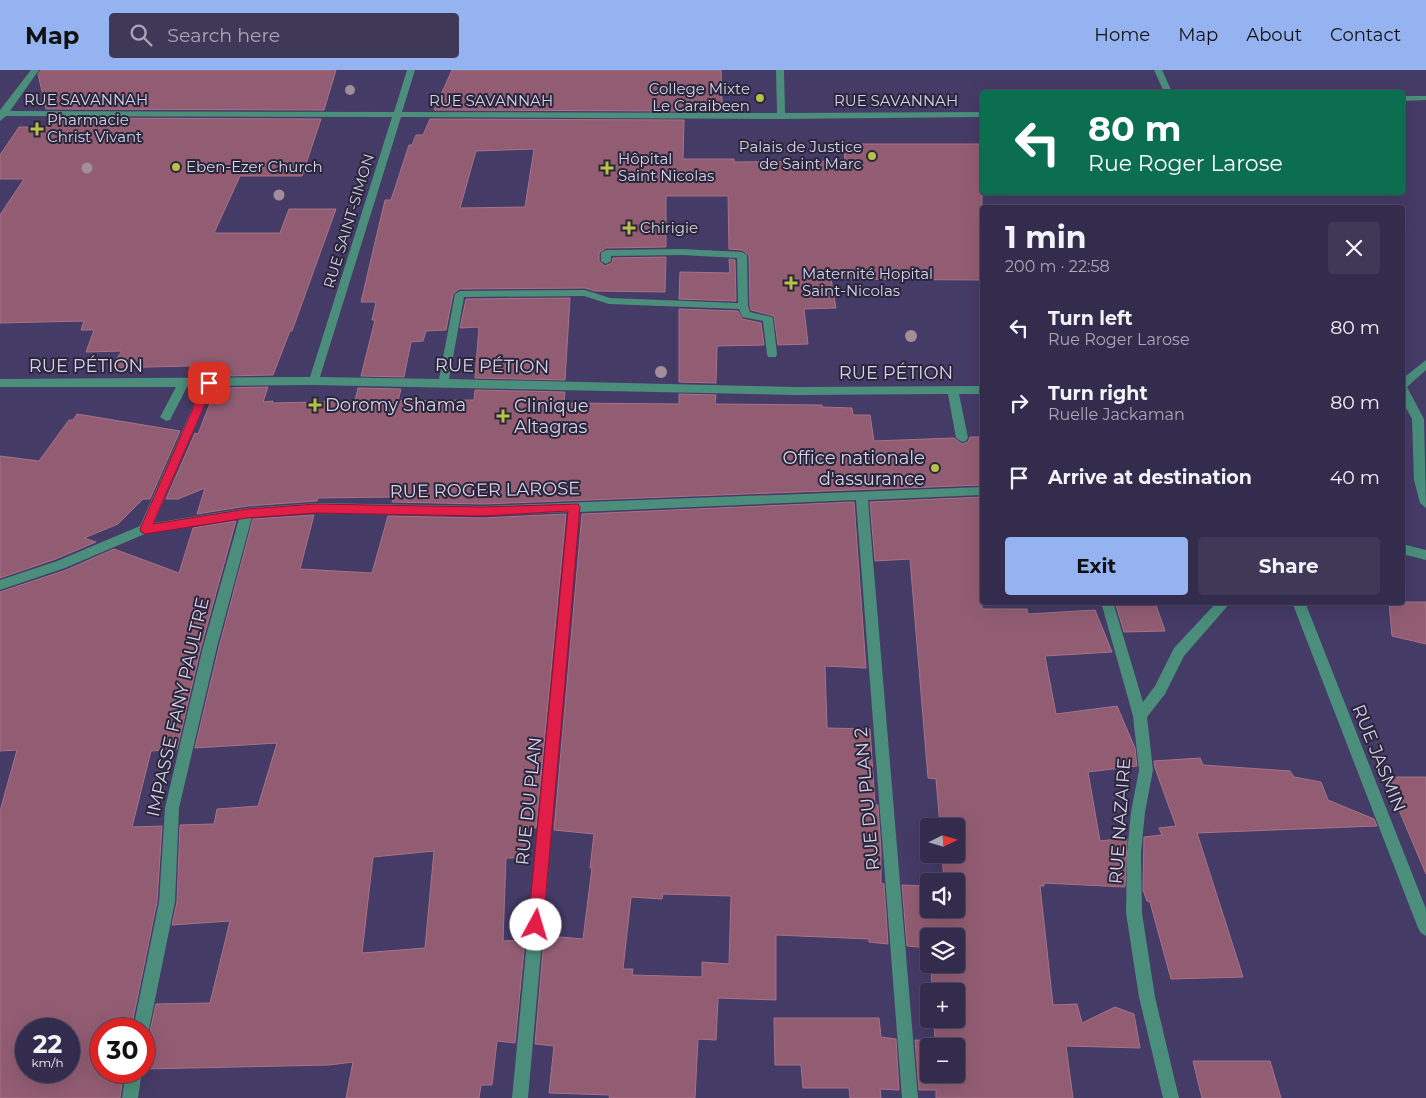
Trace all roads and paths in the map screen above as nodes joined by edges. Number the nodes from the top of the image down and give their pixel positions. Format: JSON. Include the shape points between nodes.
{"nodes":[{"id":1,"x":35,"y":70,"type":"edge"},
{"id":2,"x":411,"y":70,"type":"edge"},
{"id":3,"x":780,"y":70,"type":"edge"},
{"id":4,"x":1158,"y":70,"type":"edge"},
{"id":5,"x":1167,"y":90,"type":"edge"},
{"id":6,"x":1426,"y":98,"type":"edge"},
{"id":7,"x":1405,"y":99,"type":"edge"},
{"id":8,"x":398,"y":114,"type":"junction"},
{"id":9,"x":980,"y":114,"type":"edge"},
{"id":10,"x":1,"y":115,"type":"edge"},
{"id":11,"x":781,"y":116,"type":"junction"},
{"id":12,"x":606,"y":261,"type":"dead end"},
{"id":13,"x":743,"y":306,"type":"junction"},
{"id":14,"x":772,"y":354,"type":"dead end"},
{"id":15,"x":1426,"y":364,"type":"edge"},
{"id":16,"x":314,"y":381,"type":"junction"},
{"id":17,"x":0,"y":383,"type":"edge"},
{"id":18,"x":183,"y":383,"type":"junction"},
{"id":19,"x":209,"y":383,"type":"junction"},
{"id":20,"x":443,"y":383,"type":"junction"},
{"id":21,"x":1405,"y":383,"type":"edge"},
{"id":22,"x":953,"y":389,"type":"junction"},
{"id":23,"x":980,"y":390,"type":"edge"},
{"id":24,"x":1405,"y":392,"type":"edge"},
{"id":25,"x":166,"y":417,"type":"dead end"},
{"id":26,"x":962,"y":438,"type":"dead end"},
{"id":27,"x":980,"y":491,"type":"edge"},
{"id":28,"x":862,"y":497,"type":"junction"},
{"id":29,"x":1426,"y":503,"type":"edge"},
{"id":30,"x":574,"y":507,"type":"junction"},
{"id":31,"x":247,"y":514,"type":"junction"},
{"id":32,"x":145,"y":529,"type":"junction"},
{"id":33,"x":1405,"y":550,"type":"edge"},
{"id":34,"x":1426,"y":556,"type":"edge"},
{"id":35,"x":0,"y":585,"type":"edge"},
{"id":36,"x":1108,"y":605,"type":"edge"},
{"id":37,"x":1222,"y":605,"type":"edge"},
{"id":38,"x":1299,"y":605,"type":"edge"},
{"id":39,"x":1140,"y":716,"type":"junction"},
{"id":40,"x":1426,"y":928,"type":"edge"},
{"id":41,"x":143,"y":1018,"type":"edge"},
{"id":42,"x":132,"y":1083,"type":"edge"},
{"id":43,"x":130,"y":1098,"type":"edge"},
{"id":44,"x":520,"y":1098,"type":"edge"},
{"id":45,"x":910,"y":1098,"type":"edge"},
{"id":46,"x":1171,"y":1098,"type":"edge"}],
"edges":[{"from":1,"to":10,"type":"street"},
{"from":2,"to":8,"type":"street","name":"RUE SAINT-SIMON"},
{"from":3,"to":11,"type":"street"},
{"from":4,"to":5,"type":"street"},
{"from":6,"to":7,"type":"street"},
{"from":8,"to":10,"type":"street","name":"RUE SAVANNAH"},
{"from":8,"to":11,"type":"street","name":"RUE SAVANNAH"},
{"from":8,"to":16,"type":"street","name":"RUE SAINT-SIMON"},
{"from":9,"to":11,"type":"street","name":"RUE SAVANNAH"},
{"from":12,"to":13,"type":"street","via":[[606,253],[742,255]]},
{"from":13,"to":14,"type":"street","via":[[746,315],[768,319]]},
{"from":13,"to":20,"type":"street","via":[[609,301],[585,293],[460,294]]},
{"from":15,"to":21,"type":"street"},
{"from":16,"to":19,"type":"street","name":"RUE PÉTION"},
{"from":16,"to":20,"type":"street","name":"RUE PÉTION"},
{"from":17,"to":18,"type":"street","name":"RUE PÉTION"},
{"from":18,"to":19,"type":"street","name":"RUE PÉTION"},
{"from":18,"to":25,"type":"street"},
{"from":19,"to":32,"type":"street"},
{"from":20,"to":22,"type":"street","name":"RUE PÉTION","via":[[797,391]]},
{"from":22,"to":23,"type":"street","name":"RUE PÉTION"},
{"from":22,"to":26,"type":"street"},
{"from":24,"to":29,"type":"street","via":[[1418,420],[1420,480]]},
{"from":27,"to":28,"type":"street","name":"RUE ROGER LAROSE"},
{"from":28,"to":30,"type":"street","name":"RUE ROGER LAROSE"},
{"from":28,"to":45,"type":"street","name":"RUE DU PLAN 2"},
{"from":30,"to":31,"type":"street","name":"RUE ROGER LAROSE","via":[[483,512],[316,508]]},
{"from":30,"to":44,"type":"street","name":"RUE DU PLAN"},
{"from":31,"to":32,"type":"street","name":"RUE ROGER LAROSE"},
{"from":31,"to":41,"type":"street","name":"IMPASSE FANY PAULTRE","via":[[210,647],[172,808],[167,902]]},
{"from":32,"to":35,"type":"street","name":"RUE ROGER LAROSE","via":[[61,565]]},
{"from":33,"to":34,"type":"street"},
{"from":36,"to":39,"type":"street","name":"RUE NAZAIRE"},
{"from":37,"to":39,"type":"street","via":[[1179,652],[1160,690]]},
{"from":38,"to":40,"type":"street","name":"RUE JASMIN"},
{"from":39,"to":46,"type":"street","name":"RUE NAZAIRE","via":[[1146,770],[1134,853],[1134,913],[1147,997]]},
{"from":42,"to":43,"type":"street"}]}
